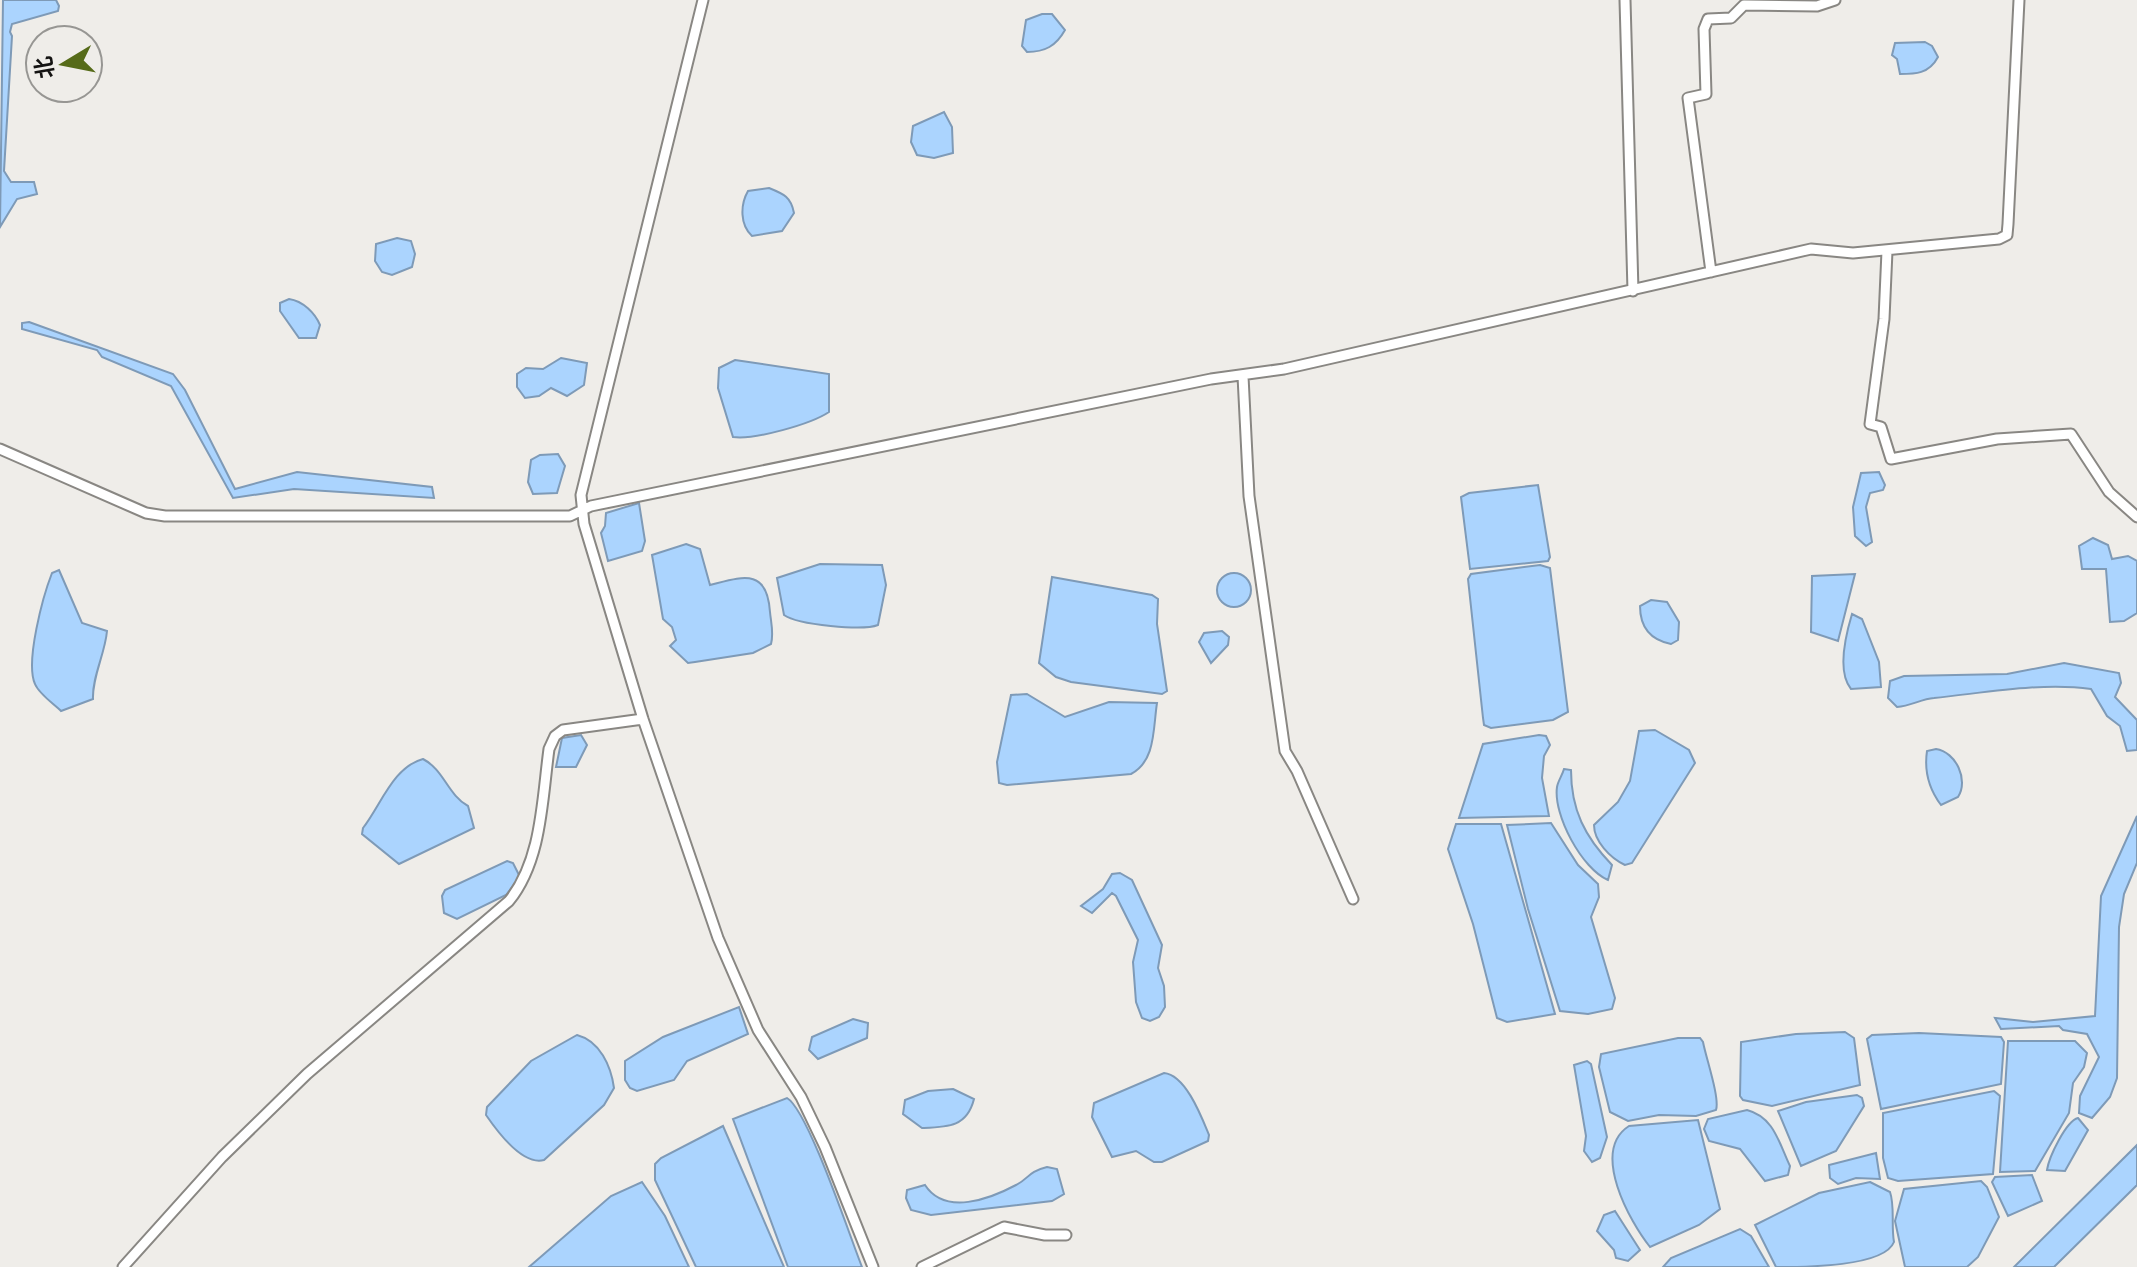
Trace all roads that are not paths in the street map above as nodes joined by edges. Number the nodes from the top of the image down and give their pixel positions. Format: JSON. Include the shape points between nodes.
{"nodes":[{"id":1,"x":703,"y":0,"type":"edge"},
{"id":2,"x":1625,"y":0,"type":"edge"},
{"id":3,"x":1835,"y":0,"type":"edge"},
{"id":4,"x":2019,"y":0,"type":"edge"},
{"id":5,"x":1887,"y":251,"type":"junction"},
{"id":6,"x":1711,"y":272,"type":"junction"},
{"id":7,"x":1633,"y":291,"type":"junction"},
{"id":8,"x":1243,"y":376,"type":"junction"},
{"id":9,"x":0,"y":449,"type":"edge"},
{"id":10,"x":583,"y":510,"type":"junction"},
{"id":11,"x":2137,"y":517,"type":"edge"},
{"id":12,"x":643,"y":719,"type":"junction"},
{"id":13,"x":1353,"y":899,"type":"dead end"},
{"id":14,"x":1066,"y":1235,"type":"dead end"},
{"id":15,"x":123,"y":1267,"type":"edge"},
{"id":16,"x":873,"y":1267,"type":"edge"},
{"id":17,"x":922,"y":1267,"type":"edge"}],
"edges":[{"from":1,"to":10,"type":"street","via":[[581,495]]},
{"from":2,"to":7,"type":"street"},
{"from":3,"to":6,"type":"street","via":[[1817,6],[1744,5],[1731,18],[1708,19],[1706,94],[1688,98]]},
{"from":4,"to":5,"type":"street","via":[[2007,235]]},
{"from":5,"to":6,"type":"street","via":[[1811,249]]},
{"from":5,"to":11,"type":"street","via":[[1870,424],[1881,427],[1891,459],[1997,439],[2071,434],[2109,492]]},
{"from":6,"to":7,"type":"street"},
{"from":7,"to":8,"type":"street"},
{"from":8,"to":10,"type":"street"},
{"from":8,"to":13,"type":"street","via":[[1249,496],[1285,751]]},
{"from":9,"to":10,"type":"street","via":[[146,513],[165,516],[570,516]]},
{"from":10,"to":12,"type":"street"},
{"from":12,"to":15,"type":"street","via":[[563,730],[555,736],[524,883],[307,1074],[222,1157]]},
{"from":12,"to":16,"type":"street","via":[[718,938],[758,1030],[801,1097],[825,1147]]},
{"from":14,"to":17,"type":"street","via":[[1004,1227]]}]}
